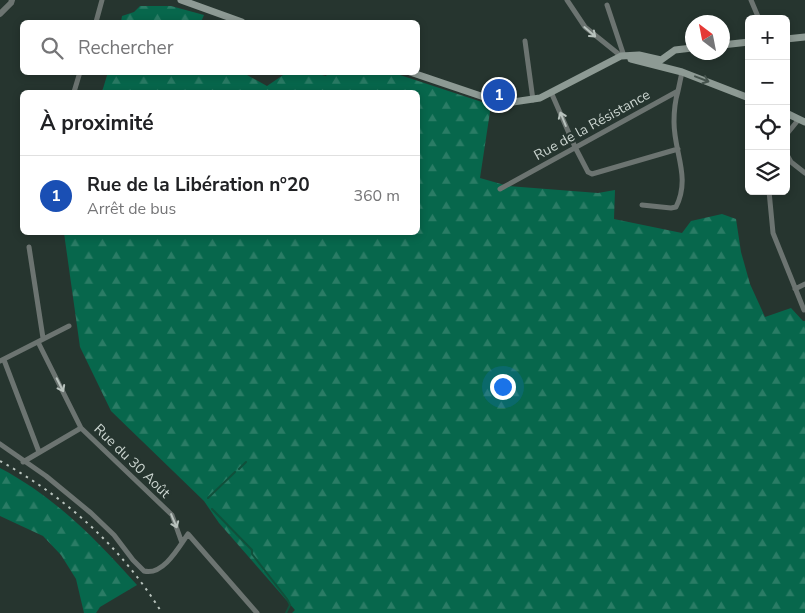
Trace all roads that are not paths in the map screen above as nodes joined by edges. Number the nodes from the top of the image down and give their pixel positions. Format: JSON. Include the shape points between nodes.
{"nodes":[{"id":1,"x":12,"y":0,"type":"edge"},
{"id":2,"x":102,"y":0,"type":"edge"},
{"id":3,"x":181,"y":0,"type":"edge"},
{"id":4,"x":567,"y":0,"type":"edge"},
{"id":5,"x":751,"y":0,"type":"edge"},
{"id":6,"x":607,"y":5,"type":"dead end"},
{"id":7,"x":0,"y":14,"type":"edge"},
{"id":8,"x":757,"y":15,"type":"edge"},
{"id":9,"x":97,"y":20,"type":"edge"},
{"id":10,"x":236,"y":20,"type":"edge"},
{"id":11,"x":805,"y":37,"type":"edge"},
{"id":12,"x":790,"y":39,"type":"edge"},
{"id":13,"x":525,"y":41,"type":"dead end"},
{"id":14,"x":745,"y":42,"type":"edge"},
{"id":15,"x":730,"y":44,"type":"edge"},
{"id":16,"x":685,"y":49,"type":"edge"},
{"id":17,"x":623,"y":56,"type":"junction"},
{"id":18,"x":666,"y":58,"type":"junction"},
{"id":19,"x":670,"y":68,"type":"junction"},
{"id":20,"x":682,"y":72,"type":"junction"},
{"id":21,"x":79,"y":75,"type":"edge"},
{"id":22,"x":419,"y":75,"type":"edge"},
{"id":23,"x":75,"y":90,"type":"edge"},
{"id":24,"x":678,"y":91,"type":"junction"},
{"id":25,"x":551,"y":92,"type":"junction"},
{"id":26,"x":745,"y":96,"type":"edge"},
{"id":27,"x":533,"y":100,"type":"junction"},
{"id":28,"x":790,"y":115,"type":"edge"},
{"id":29,"x":802,"y":120,"type":"edge"},
{"id":30,"x":790,"y":131,"type":"edge"},
{"id":31,"x":575,"y":147,"type":"junction"},
{"id":32,"x":678,"y":149,"type":"junction"},
{"id":33,"x":790,"y":160,"type":"edge"},
{"id":34,"x":805,"y":173,"type":"edge"},
{"id":35,"x":500,"y":189,"type":"dead end"},
{"id":36,"x":769,"y":195,"type":"edge"},
{"id":37,"x":642,"y":205,"type":"dead end"},
{"id":38,"x":29,"y":247,"type":"dead end"},
{"id":39,"x":805,"y":284,"type":"edge"},
{"id":40,"x":795,"y":289,"type":"junction"},
{"id":41,"x":804,"y":310,"type":"edge"},
{"id":42,"x":69,"y":326,"type":"dead end"},
{"id":43,"x":43,"y":338,"type":"junction"},
{"id":44,"x":38,"y":342,"type":"junction"},
{"id":45,"x":2,"y":361,"type":"edge"},
{"id":46,"x":82,"y":428,"type":"junction"},
{"id":47,"x":0,"y":444,"type":"edge"},
{"id":48,"x":39,"y":452,"type":"junction"},
{"id":49,"x":23,"y":462,"type":"junction"},
{"id":50,"x":182,"y":543,"type":"junction"},
{"id":51,"x":257,"y":613,"type":"edge"}],
"edges":[{"from":1,"to":7,"type":"street"},
{"from":2,"to":9,"type":"street"},
{"from":3,"to":10,"type":"main road"},
{"from":4,"to":17,"type":"street","one_way":true,"via":[[585,27]]},
{"from":5,"to":8,"type":"street"},
{"from":6,"to":17,"type":"street"},
{"from":11,"to":12,"type":"main road"},
{"from":13,"to":27,"type":"street"},
{"from":14,"to":15,"type":"main road"},
{"from":16,"to":18,"type":"main road","via":[[675,50]]},
{"from":17,"to":18,"type":"main road"},
{"from":17,"to":19,"type":"main road"},
{"from":17,"to":25,"type":"main road"},
{"from":18,"to":19,"type":"street"},
{"from":19,"to":20,"type":"main road"},
{"from":20,"to":24,"type":"street"},
{"from":20,"to":26,"type":"main road","one_way":true},
{"from":21,"to":23,"type":"street"},
{"from":22,"to":27,"type":"main road","via":[[493,100]]},
{"from":24,"to":31,"type":"street","name":"Rue de la Résistance"},
{"from":24,"to":32,"type":"street","via":[[674,123]]},
{"from":25,"to":27,"type":"main road"},
{"from":31,"to":25,"type":"street","one_way":true},
{"from":28,"to":29,"type":"main road"},
{"from":29,"to":30,"type":"street"},
{"from":31,"to":32,"type":"street","via":[[592,174]]},
{"from":31,"to":35,"type":"street","name":"Rue de la Résistance"},
{"from":32,"to":37,"type":"street","via":[[682,174],[681,197],[676,207]]},
{"from":33,"to":34,"type":"street"},
{"from":36,"to":40,"type":"street","via":[[773,234]]},
{"from":38,"to":43,"type":"street"},
{"from":39,"to":40,"type":"street"},
{"from":40,"to":41,"type":"street"},
{"from":42,"to":43,"type":"street"},
{"from":43,"to":44,"type":"street"},
{"from":44,"to":45,"type":"street"},
{"from":44,"to":46,"type":"street","name":"Rue du 30 Août","one_way":true},
{"from":45,"to":48,"type":"street"},
{"from":46,"to":48,"type":"street"},
{"from":46,"to":50,"type":"street","name":"Rue du 30 Août","one_way":true,"via":[[172,515]]},
{"from":47,"to":49,"type":"street"},
{"from":48,"to":49,"type":"street"},
{"from":49,"to":50,"type":"street","via":[[92,513],[148,572],[162,565]]},
{"from":50,"to":51,"type":"street","via":[[188,534]]}]}
